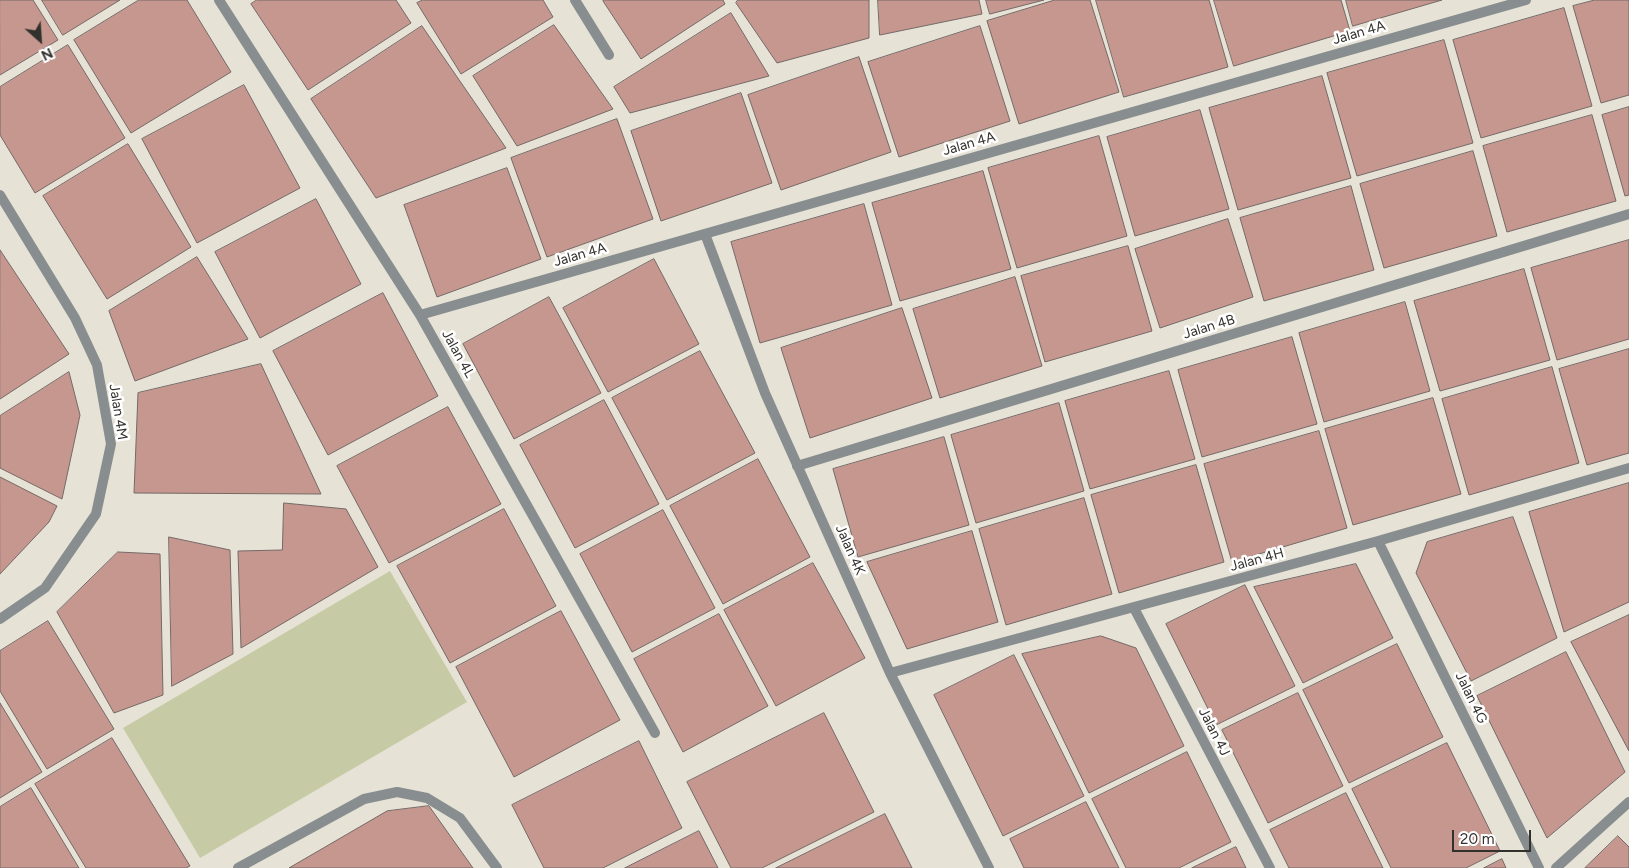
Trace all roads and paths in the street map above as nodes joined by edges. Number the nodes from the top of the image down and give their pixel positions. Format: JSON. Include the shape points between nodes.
{"nodes":[{"id":1,"x":219,"y":0,"type":"edge"},
{"id":2,"x":575,"y":0,"type":"edge"},
{"id":3,"x":1526,"y":0,"type":"edge"},
{"id":4,"x":610,"y":54,"type":"dead end"},
{"id":5,"x":0,"y":195,"type":"edge"},
{"id":6,"x":1629,"y":214,"type":"edge"},
{"id":7,"x":705,"y":234,"type":"junction"},
{"id":8,"x":420,"y":315,"type":"junction"},
{"id":9,"x":797,"y":466,"type":"junction"},
{"id":10,"x":1629,"y":468,"type":"edge"},
{"id":11,"x":1378,"y":541,"type":"junction"},
{"id":12,"x":1134,"y":608,"type":"junction"},
{"id":13,"x":0,"y":619,"type":"edge"},
{"id":14,"x":890,"y":673,"type":"junction"},
{"id":15,"x":655,"y":733,"type":"dead end"},
{"id":16,"x":1629,"y":802,"type":"edge"},
{"id":17,"x":238,"y":868,"type":"edge"},
{"id":18,"x":497,"y":868,"type":"edge"},
{"id":19,"x":989,"y":868,"type":"edge"},
{"id":20,"x":1270,"y":868,"type":"edge"},
{"id":21,"x":1539,"y":868,"type":"edge"},
{"id":22,"x":1556,"y":868,"type":"edge"}],
"edges":[{"from":1,"to":8,"type":"street","name":"Jalan 4L"},
{"from":2,"to":4,"type":"street"},
{"from":3,"to":7,"type":"street","name":"Jalan 4A"},
{"from":5,"to":13,"type":"street","name":"Jalan 4M","via":[[75,318],[97,365],[111,444],[96,514],[46,588]]},
{"from":6,"to":9,"type":"street","name":"Jalan 4B"},
{"from":7,"to":8,"type":"street","name":"Jalan 4A"},
{"from":7,"to":9,"type":"street","name":"Jalan 4K","via":[[765,393]]},
{"from":8,"to":15,"type":"street","name":"Jalan 4L"},
{"from":9,"to":14,"type":"street","name":"Jalan 4K"},
{"from":10,"to":11,"type":"street","name":"Jalan 4H"},
{"from":11,"to":12,"type":"street","name":"Jalan 4H"},
{"from":11,"to":21,"type":"street","name":"Jalan 4G"},
{"from":12,"to":14,"type":"street","name":"Jalan 4H"},
{"from":12,"to":20,"type":"street","name":"Jalan 4J"},
{"from":14,"to":19,"type":"street","name":"Jalan 4K"},
{"from":16,"to":22,"type":"street"},
{"from":17,"to":18,"type":"street","via":[[364,799],[397,792],[427,798],[460,818]]}]}
